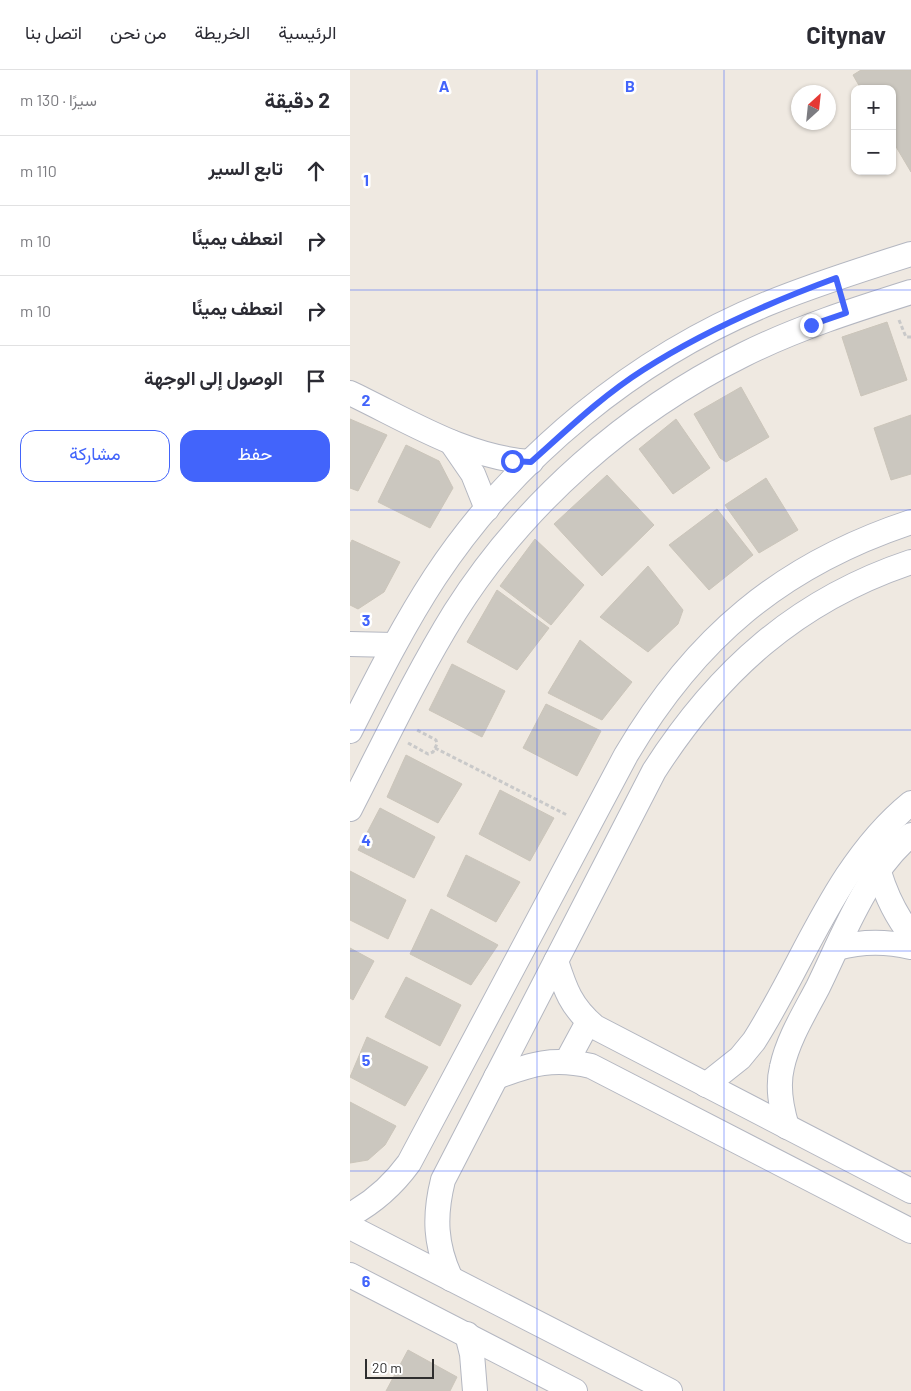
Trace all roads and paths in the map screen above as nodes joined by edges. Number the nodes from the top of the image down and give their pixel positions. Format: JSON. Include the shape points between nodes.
{"nodes":[{"id":1,"x":911,"y":254,"type":"edge"},
{"id":2,"x":836,"y":278,"type":"junction"},
{"id":3,"x":911,"y":292,"type":"edge"},
{"id":4,"x":846,"y":313,"type":"junction"},
{"id":5,"x":350,"y":392,"type":"edge"},
{"id":6,"x":451,"y":442,"type":"junction"},
{"id":7,"x":531,"y":462,"type":"junction"},
{"id":8,"x":487,"y":509,"type":"junction"},
{"id":9,"x":911,"y":522,"type":"edge"},
{"id":10,"x":911,"y":562,"type":"edge"},
{"id":11,"x":350,"y":644,"type":"edge"},
{"id":12,"x":394,"y":645,"type":"junction"},
{"id":13,"x":352,"y":715,"type":"edge"},
{"id":14,"x":393,"y":727,"type":"junction"},
{"id":15,"x":435,"y":748,"type":"junction"},
{"id":16,"x":911,"y":803,"type":"edge"},
{"id":17,"x":350,"y":809,"type":"edge"},
{"id":18,"x":588,"y":826,"type":"junction"},
{"id":19,"x":911,"y":835,"type":"edge"},
{"id":20,"x":879,"y":872,"type":"junction"},
{"id":21,"x":911,"y":935,"type":"edge"},
{"id":22,"x":911,"y":947,"type":"edge"},
{"id":23,"x":837,"y":948,"type":"junction"},
{"id":24,"x":556,"y":961,"type":"junction"},
{"id":25,"x":588,"y":1022,"type":"junction"},
{"id":26,"x":761,"y":1029,"type":"junction"},
{"id":27,"x":789,"y":1044,"type":"junction"},
{"id":28,"x":567,"y":1061,"type":"junction"},
{"id":29,"x":496,"y":1077,"type":"junction"},
{"id":30,"x":706,"y":1085,"type":"junction"},
{"id":31,"x":787,"y":1126,"type":"junction"},
{"id":32,"x":408,"y":1163,"type":"junction"},
{"id":33,"x":443,"y":1180,"type":"junction"},
{"id":34,"x":911,"y":1191,"type":"edge"},
{"id":35,"x":350,"y":1215,"type":"edge"},
{"id":36,"x":350,"y":1226,"type":"edge"},
{"id":37,"x":911,"y":1231,"type":"edge"},
{"id":38,"x":350,"y":1275,"type":"edge"},
{"id":39,"x":452,"y":1279,"type":"junction"},
{"id":40,"x":467,"y":1334,"type":"junction"},
{"id":41,"x":475,"y":1391,"type":"edge"},
{"id":42,"x":573,"y":1391,"type":"edge"},
{"id":43,"x":670,"y":1391,"type":"edge"}],
"edges":[{"from":1,"to":2,"type":"street"},
{"from":2,"to":4,"type":"street"},
{"from":2,"to":7,"type":"street","via":[[768,303],[704,334],[642,371],[584,414]]},
{"from":3,"to":4,"type":"street"},
{"from":4,"to":14,"type":"street","via":[[793,332],[694,382],[603,446],[562,482],[506,544],[456,611]]},
{"from":5,"to":6,"type":"street"},
{"from":6,"to":7,"type":"street","via":[[512,461]]},
{"from":6,"to":8,"type":"street","via":[[473,474]]},
{"from":7,"to":8,"type":"street"},
{"from":8,"to":12,"type":"street","via":[[436,575]]},
{"from":9,"to":18,"type":"street","via":[[864,539],[804,569],[775,586],[720,631],[669,689],[646,721]]},
{"from":10,"to":24,"type":"street","via":[[842,590],[784,626],[750,652],[700,705],[654,771]]},
{"from":11,"to":12,"type":"street"},
{"from":12,"to":13,"type":"street"},
{"from":14,"to":15,"type":"path","via":[[435,739]]},
{"from":14,"to":15,"type":"path","via":[[428,754],[432,754]]},
{"from":14,"to":17,"type":"street"},
{"from":15,"to":18,"type":"path"},
{"from":16,"to":26,"type":"street","via":[[892,818],[855,861]]},
{"from":18,"to":32,"type":"street"},
{"from":19,"to":20,"type":"street","via":[[901,842]]},
{"from":20,"to":21,"type":"street","via":[[895,912]]},
{"from":20,"to":23,"type":"street"},
{"from":22,"to":23,"type":"street","via":[[877,942]]},
{"from":23,"to":27,"type":"street"},
{"from":24,"to":25,"type":"street","via":[[565,990]]},
{"from":24,"to":29,"type":"street"},
{"from":25,"to":28,"type":"street"},
{"from":25,"to":30,"type":"street"},
{"from":26,"to":27,"type":"street"},
{"from":26,"to":30,"type":"street","via":[[740,1058]]},
{"from":27,"to":31,"type":"street","via":[[780,1083],[782,1113]]},
{"from":28,"to":29,"type":"street","via":[[538,1063]]},
{"from":28,"to":37,"type":"street","via":[[591,1066]]},
{"from":29,"to":33,"type":"street"},
{"from":30,"to":31,"type":"street"},
{"from":31,"to":34,"type":"street"},
{"from":32,"to":33,"type":"street"},
{"from":32,"to":35,"type":"street","via":[[374,1201]]},
{"from":33,"to":39,"type":"street","via":[[437,1227],[443,1261]]},
{"from":36,"to":39,"type":"street"},
{"from":38,"to":40,"type":"street"},
{"from":39,"to":43,"type":"street"},
{"from":40,"to":41,"type":"street"},
{"from":40,"to":42,"type":"street"}]}
